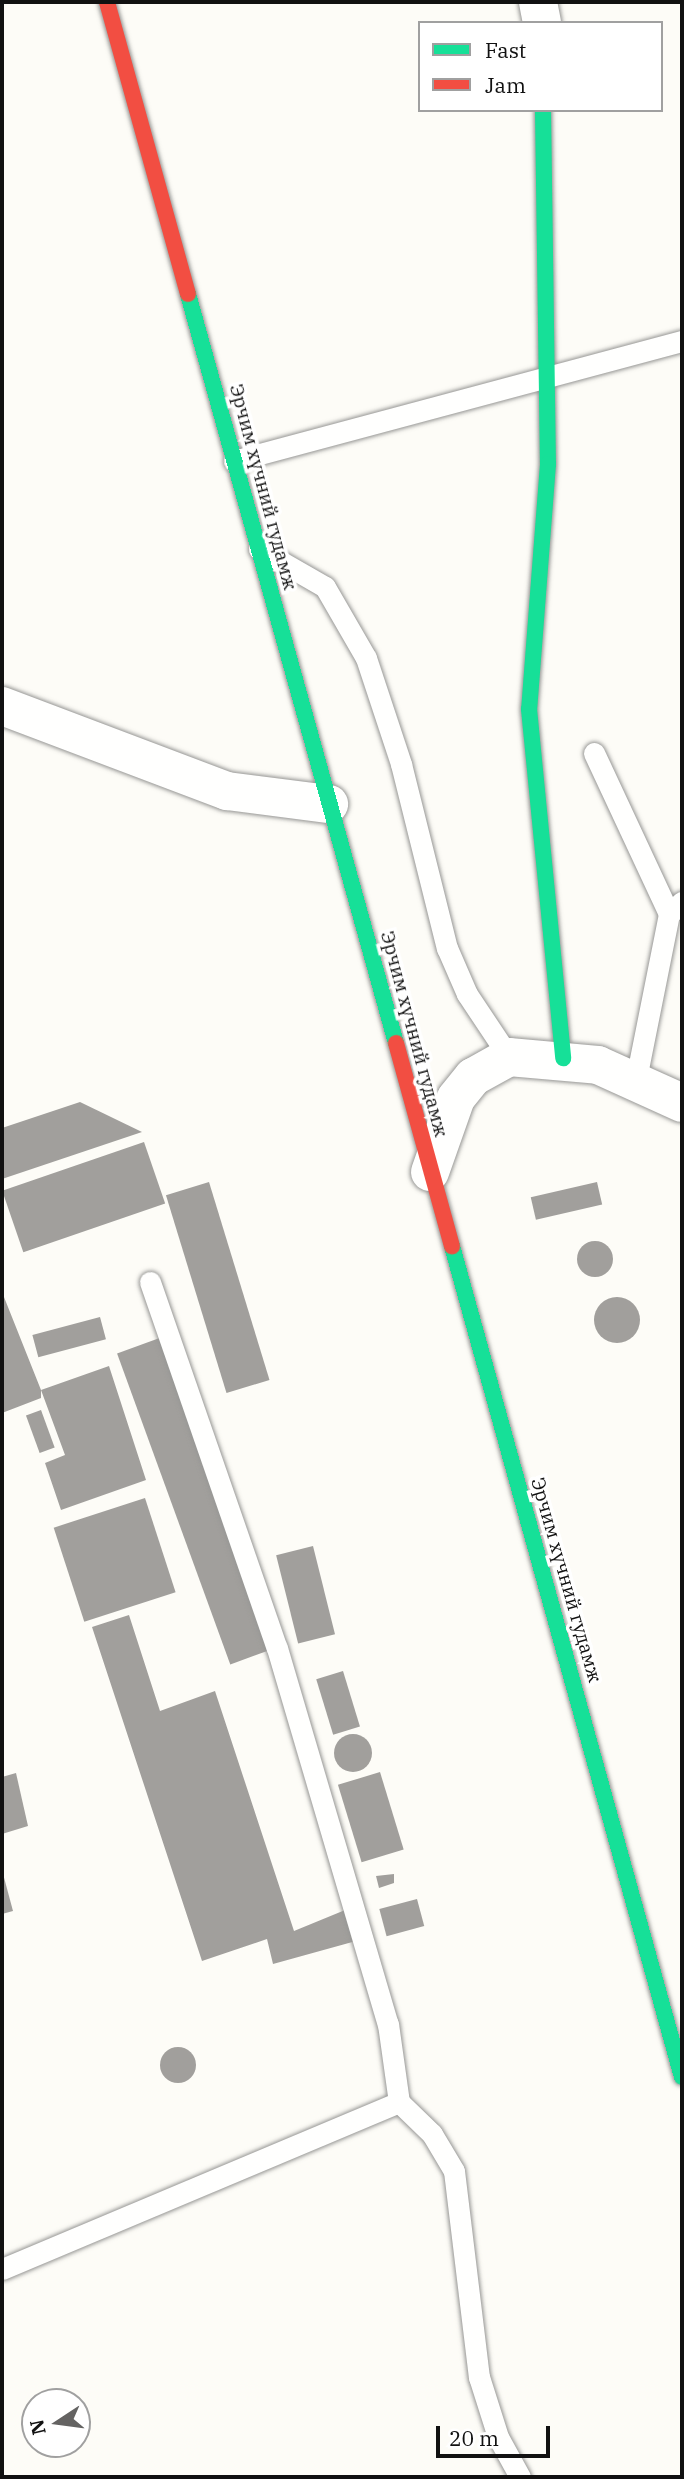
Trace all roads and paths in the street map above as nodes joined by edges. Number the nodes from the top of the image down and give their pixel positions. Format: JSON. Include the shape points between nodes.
{"nodes":[{"id":1,"x":107,"y":2,"type":"edge"},
{"id":2,"x":538,"y":2,"type":"edge"},
{"id":3,"x":542,"y":21,"type":"edge"},
{"id":4,"x":544,"y":112,"type":"edge"},
{"id":5,"x":682,"y":341,"type":"edge"},
{"id":6,"x":547,"y":377,"type":"junction"},
{"id":7,"x":234,"y":461,"type":"junction"},
{"id":8,"x":259,"y":549,"type":"junction"},
{"id":9,"x":3,"y":701,"type":"edge"},
{"id":10,"x":594,"y":753,"type":"dead end"},
{"id":11,"x":329,"y":804,"type":"junction"},
{"id":12,"x":676,"y":908,"type":"edge"},
{"id":13,"x":509,"y":1057,"type":"junction"},
{"id":14,"x":563,"y":1058,"type":"junction"},
{"id":15,"x":636,"y":1079,"type":"junction"},
{"id":16,"x":682,"y":1103,"type":"edge"},
{"id":17,"x":430,"y":1172,"type":"junction"},
{"id":18,"x":150,"y":1282,"type":"dead end"},
{"id":19,"x":682,"y":2077,"type":"edge"},
{"id":20,"x":399,"y":2102,"type":"junction"},
{"id":21,"x":2,"y":2269,"type":"edge"},
{"id":22,"x":520,"y":2477,"type":"edge"}],
"edges":[{"from":1,"to":7,"type":"main road","name":"Эрчим хүчний гудамж"},
{"from":2,"to":3,"type":"street"},
{"from":4,"to":6,"type":"main road"},
{"from":5,"to":6,"type":"lane"},
{"from":6,"to":7,"type":"lane"},
{"from":6,"to":14,"type":"main road","via":[[548,464],[529,709]]},
{"from":7,"to":8,"type":"main road","name":"Эрчим хүчний гудамж"},
{"from":8,"to":11,"type":"main road","name":"Эрчим хүчний гудамж"},
{"from":8,"to":13,"type":"lane","via":[[326,587],[366,658],[401,764],[447,948],[467,994]]},
{"from":9,"to":11,"type":"street","via":[[227,791]]},
{"from":10,"to":12,"type":"lane"},
{"from":11,"to":17,"type":"main road","name":"Эрчим хүчний гудамж"},
{"from":12,"to":15,"type":"lane"},
{"from":13,"to":14,"type":"street"},
{"from":13,"to":17,"type":"street","via":[[473,1077],[456,1098]]},
{"from":14,"to":15,"type":"street"},
{"from":15,"to":16,"type":"street"},
{"from":17,"to":19,"type":"main road","name":"Эрчим хүчний гудамж"},
{"from":18,"to":20,"type":"lane","via":[[277,1648],[388,2024]]},
{"from":20,"to":21,"type":"lane"},
{"from":20,"to":22,"type":"lane","via":[[432,2134],[454,2171],[479,2377],[498,2437]]}]}
